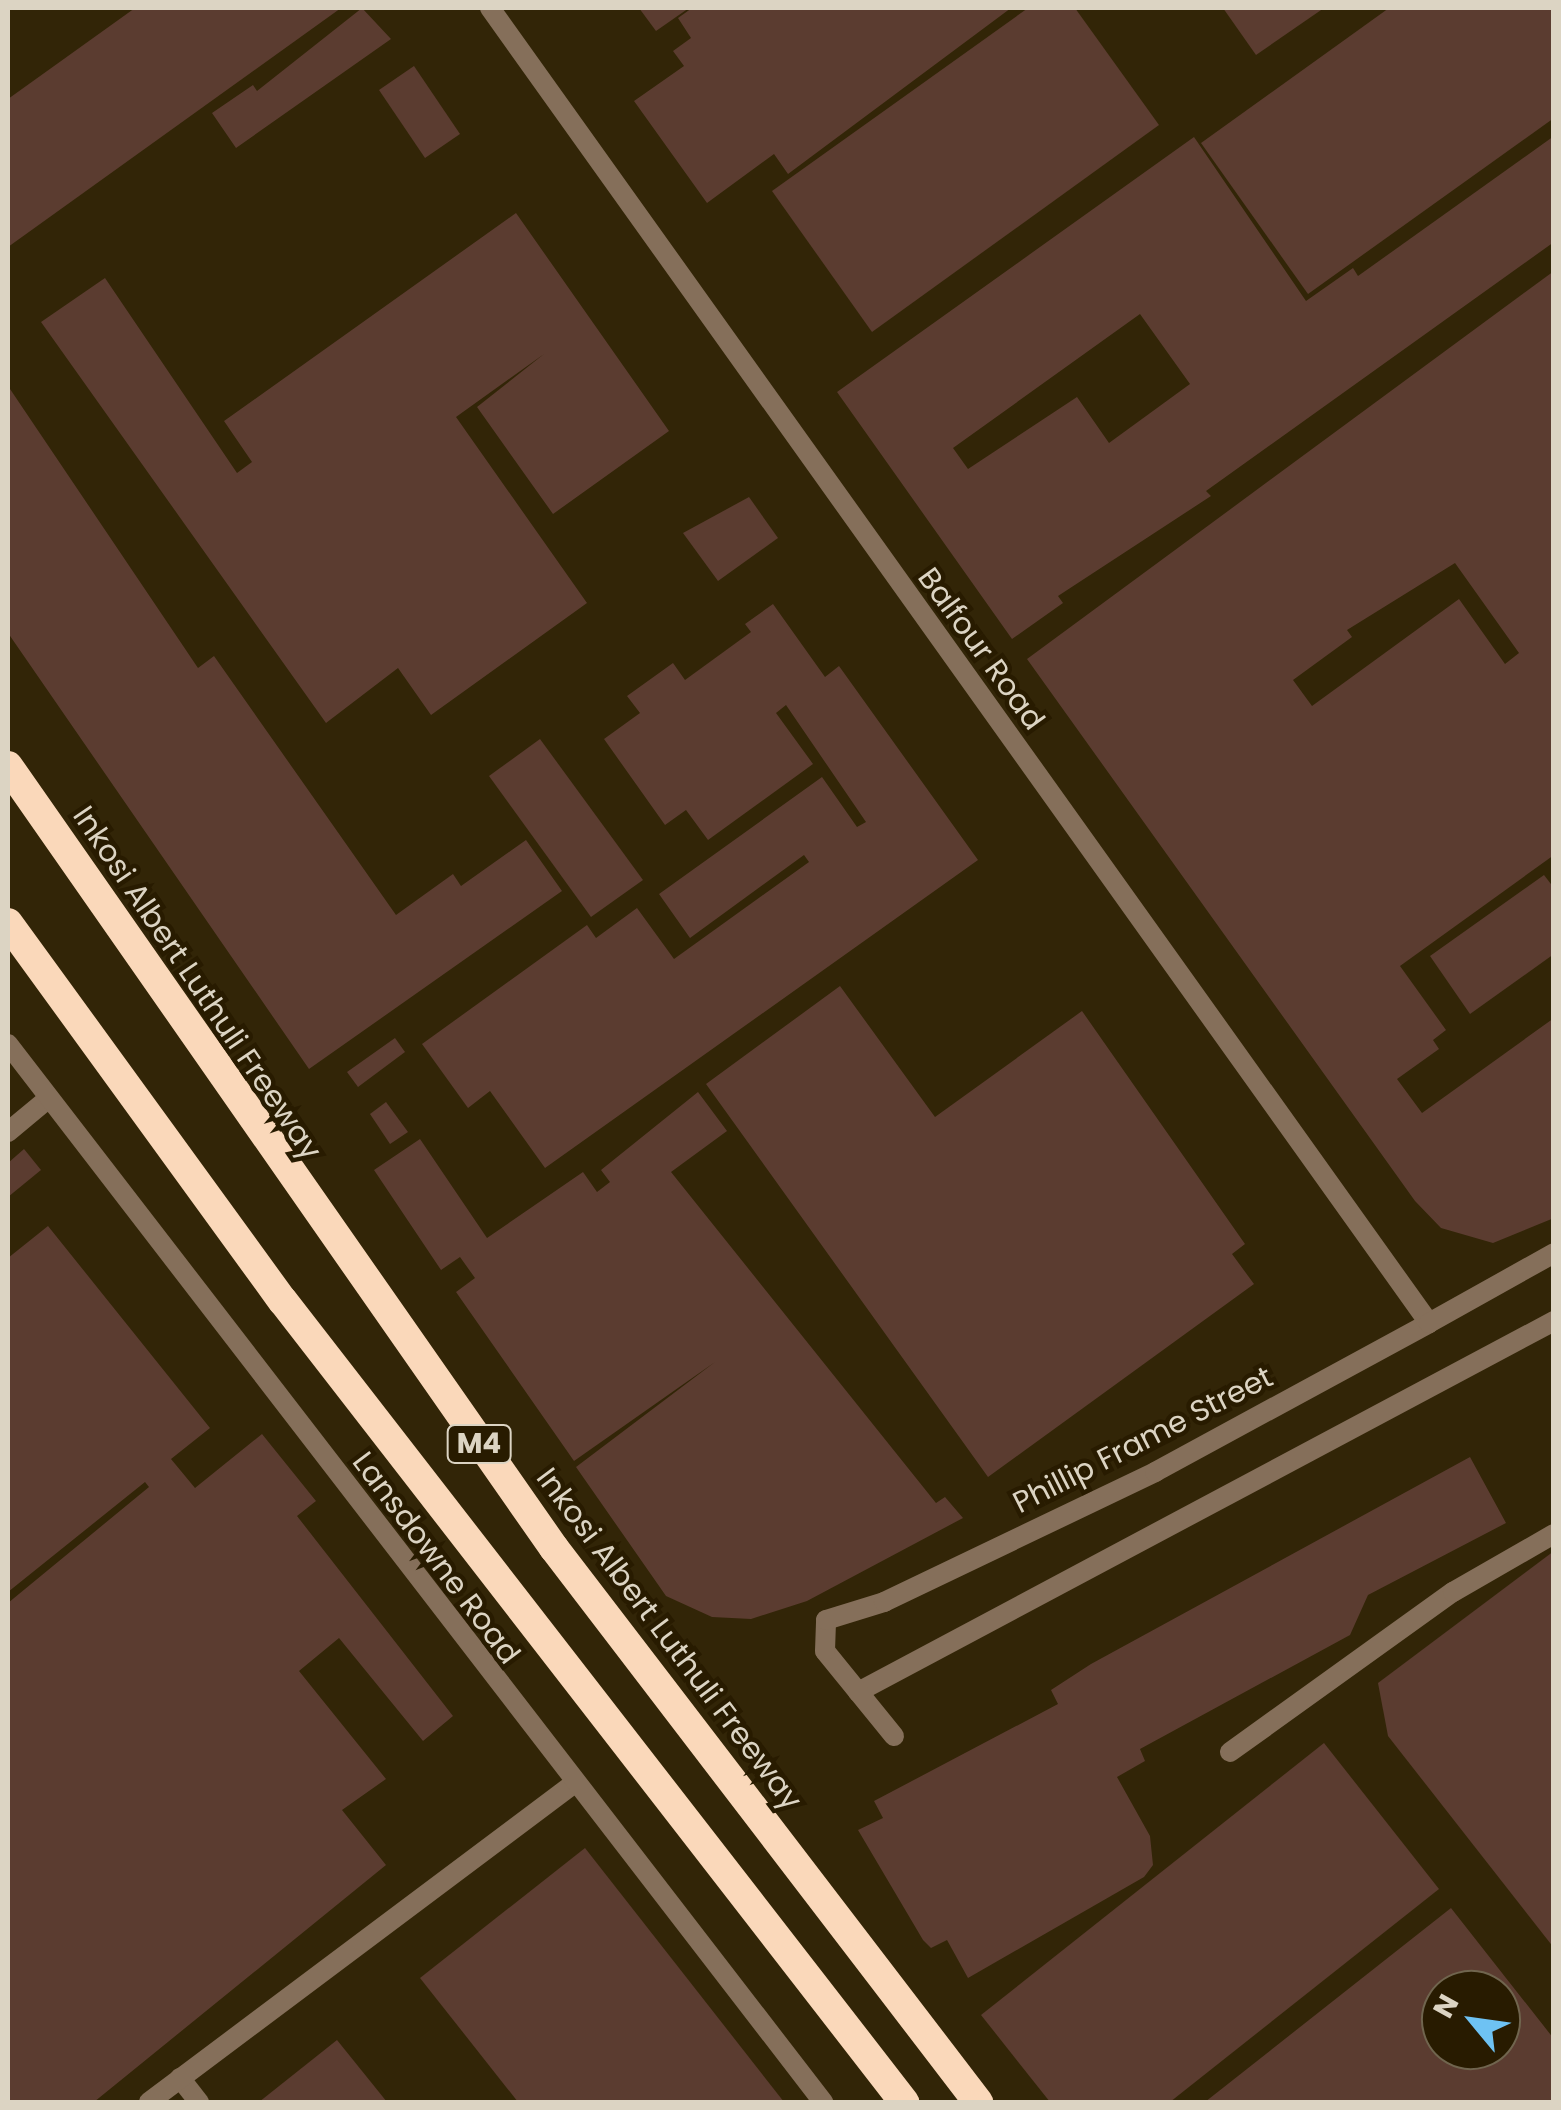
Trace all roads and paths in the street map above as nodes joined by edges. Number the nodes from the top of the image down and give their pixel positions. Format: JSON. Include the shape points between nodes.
{"nodes":[{"id":1,"x":490,"y":8,"type":"edge"},
{"id":2,"x":8,"y":766,"type":"edge"},
{"id":3,"x":8,"y":922,"type":"edge"},
{"id":4,"x":8,"y":1044,"type":"edge"},
{"id":5,"x":49,"y":1098,"type":"junction"},
{"id":6,"x":8,"y":1132,"type":"edge"},
{"id":7,"x":1554,"y":1253,"type":"edge"},
{"id":8,"x":1554,"y":1321,"type":"edge"},
{"id":9,"x":1429,"y":1322,"type":"junction"},
{"id":10,"x":1554,"y":1534,"type":"edge"},
{"id":11,"x":858,"y":1692,"type":"junction"},
{"id":12,"x":894,"y":1736,"type":"dead end"},
{"id":13,"x":1230,"y":1752,"type":"dead end"},
{"id":14,"x":572,"y":1786,"type":"junction"},
{"id":15,"x":180,"y":2078,"type":"junction"},
{"id":16,"x":148,"y":2102,"type":"edge"},
{"id":17,"x":200,"y":2102,"type":"edge"},
{"id":18,"x":822,"y":2102,"type":"edge"},
{"id":19,"x":904,"y":2102,"type":"edge"},
{"id":20,"x":978,"y":2102,"type":"edge"}],
"edges":[{"from":1,"to":9,"type":"street","name":"Balfour Road"},
{"from":2,"to":20,"type":"highway","name":"Inkosi Albert Luthuli Freeway","number":"M4","via":[[543,1533]]},
{"from":3,"to":19,"type":"highway","number":"M4","via":[[283,1301]]},
{"from":4,"to":5,"type":"street","name":"Lansdowne Road"},
{"from":5,"to":6,"type":"street"},
{"from":5,"to":14,"type":"street","name":"Lansdowne Road"},
{"from":7,"to":9,"type":"street","name":"Phillip Frame Street"},
{"from":8,"to":11,"type":"street"},
{"from":9,"to":11,"type":"street","name":"Phillip Frame Street","via":[[1155,1472],[884,1602],[833,1616],[820,1640]]},
{"from":10,"to":13,"type":"street","via":[[1454,1592]]},
{"from":11,"to":12,"type":"street"},
{"from":14,"to":15,"type":"street"},
{"from":14,"to":18,"type":"street","name":"Lansdowne Road"},
{"from":15,"to":16,"type":"street"},
{"from":15,"to":17,"type":"street"}]}
